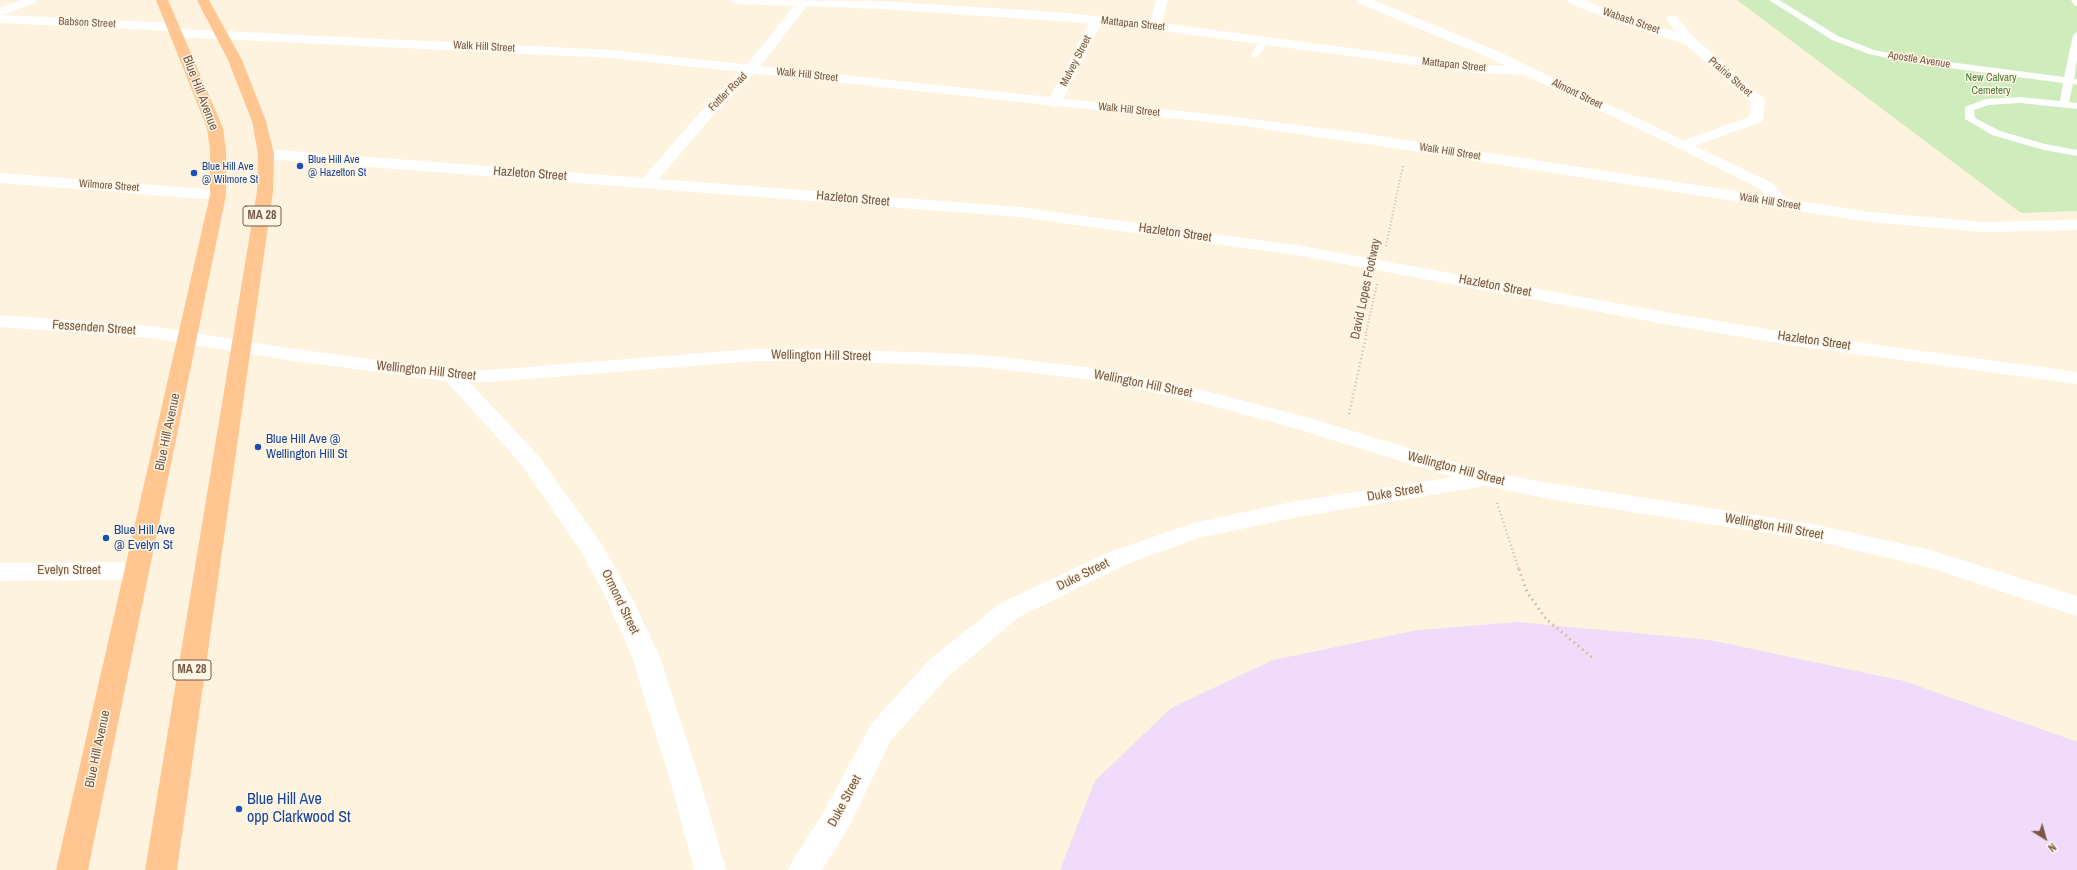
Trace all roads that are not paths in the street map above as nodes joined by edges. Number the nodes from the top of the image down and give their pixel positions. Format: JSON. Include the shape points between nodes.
{"nodes":[{"id":1,"x":32,"y":0,"type":"edge"},
{"id":2,"x":162,"y":0,"type":"edge"},
{"id":3,"x":203,"y":0,"type":"edge"},
{"id":4,"x":736,"y":0,"type":"edge"},
{"id":5,"x":1162,"y":0,"type":"edge"},
{"id":6,"x":1362,"y":0,"type":"edge"},
{"id":7,"x":1573,"y":0,"type":"edge"},
{"id":8,"x":1772,"y":0,"type":"edge"},
{"id":9,"x":2075,"y":0,"type":"edge"},
{"id":10,"x":804,"y":2,"type":"edge"},
{"id":11,"x":2077,"y":3,"type":"edge"},
{"id":12,"x":985,"y":5,"type":"edge"},
{"id":13,"x":0,"y":12,"type":"edge"},
{"id":14,"x":0,"y":19,"type":"edge"},
{"id":15,"x":1672,"y":19,"type":"dead end"},
{"id":16,"x":1097,"y":20,"type":"junction"},
{"id":17,"x":1155,"y":26,"type":"junction"},
{"id":18,"x":175,"y":30,"type":"junction"},
{"id":19,"x":222,"y":35,"type":"junction"},
{"id":20,"x":2077,"y":35,"type":"edge"},
{"id":21,"x":1690,"y":41,"type":"junction"},
{"id":22,"x":1264,"y":42,"type":"junction"},
{"id":23,"x":1255,"y":55,"type":"dead end"},
{"id":24,"x":751,"y":69,"type":"junction"},
{"id":25,"x":1528,"y":71,"type":"junction"},
{"id":26,"x":2072,"y":81,"type":"edge"},
{"id":27,"x":1054,"y":102,"type":"junction"},
{"id":28,"x":2064,"y":104,"type":"junction"},
{"id":29,"x":2077,"y":106,"type":"edge"},
{"id":30,"x":1684,"y":145,"type":"junction"},
{"id":31,"x":2077,"y":153,"type":"edge"},
{"id":32,"x":266,"y":154,"type":"junction"},
{"id":33,"x":0,"y":178,"type":"edge"},
{"id":34,"x":648,"y":182,"type":"junction"},
{"id":35,"x":218,"y":195,"type":"junction"},
{"id":36,"x":1783,"y":204,"type":"junction"},
{"id":37,"x":2077,"y":225,"type":"edge"},
{"id":38,"x":0,"y":321,"type":"edge"},
{"id":39,"x":187,"y":338,"type":"junction"},
{"id":40,"x":242,"y":346,"type":"junction"},
{"id":41,"x":452,"y":376,"type":"junction"},
{"id":42,"x":2077,"y":378,"type":"edge"},
{"id":43,"x":1486,"y":479,"type":"junction"},
{"id":44,"x":137,"y":571,"type":"junction"},
{"id":45,"x":0,"y":572,"type":"edge"},
{"id":46,"x":2077,"y":606,"type":"edge"},
{"id":47,"x":72,"y":870,"type":"edge"},
{"id":48,"x":161,"y":870,"type":"edge"},
{"id":49,"x":710,"y":870,"type":"edge"},
{"id":50,"x":804,"y":870,"type":"edge"}],
"edges":[{"from":1,"to":13,"type":"street"},
{"from":2,"to":18,"type":"highway","name":"Blue Hill Avenue"},
{"from":3,"to":19,"type":"highway","number":"MA 28"},
{"from":4,"to":10,"type":"street","name":"Mattapan Street"},
{"from":5,"to":17,"type":"street"},
{"from":6,"to":25,"type":"street","name":"Almont Street"},
{"from":7,"to":21,"type":"street","name":"Wabash Street","via":[[1617,18]]},
{"from":8,"to":26,"type":"lane","name":"Apostle Avenue","via":[[1835,38],[1872,52],[1911,60]]},
{"from":9,"to":11,"type":"lane"},
{"from":10,"to":12,"type":"street","name":"Mattapan Street"},
{"from":10,"to":24,"type":"street","name":"Fottler Road"},
{"from":12,"to":16,"type":"street","name":"Mattapan Street"},
{"from":14,"to":18,"type":"street","name":"Babson Street"},
{"from":15,"to":21,"type":"street","name":"Prairie Street"},
{"from":16,"to":17,"type":"street","name":"Mattapan Street"},
{"from":16,"to":27,"type":"street","name":"Mulvey Street"},
{"from":17,"to":22,"type":"street","name":"Mattapan Street"},
{"from":18,"to":19,"type":"street","name":"Walk Hill Street"},
{"from":18,"to":35,"type":"highway","name":"Blue Hill Avenue","via":[[215,128],[218,150]]},
{"from":19,"to":24,"type":"street","name":"Walk Hill Street","via":[[611,54]]},
{"from":19,"to":32,"type":"highway","number":"MA 28","via":[[255,109]]},
{"from":20,"to":26,"type":"lane"},
{"from":21,"to":30,"type":"street","name":"Prairie Street","via":[[1758,101],[1756,119]]},
{"from":22,"to":23,"type":"lane"},
{"from":22,"to":25,"type":"street","name":"Mattapan Street","via":[[1476,69]]},
{"from":24,"to":27,"type":"street","name":"Walk Hill Street"},
{"from":24,"to":34,"type":"street","name":"Fottler Road","via":[[708,112]]},
{"from":25,"to":30,"type":"street","name":"Almont Street"},
{"from":26,"to":28,"type":"lane"},
{"from":27,"to":36,"type":"street","name":"Walk Hill Street","via":[[1244,122]]},
{"from":28,"to":29,"type":"lane"},
{"from":28,"to":31,"type":"lane","via":[[2020,100],[1986,102],[1969,109],[1970,118],[1996,133],[2044,147]]},
{"from":30,"to":36,"type":"street","name":"Almont Street","via":[[1766,186]]},
{"from":32,"to":34,"type":"street","name":"Hazleton Street"},
{"from":32,"to":40,"type":"highway","number":"MA 28","via":[[264,202]]},
{"from":33,"to":35,"type":"street","name":"Wilmore Street"},
{"from":34,"to":42,"type":"street","name":"Hazleton Street","via":[[1019,212],[1288,248],[1667,319],[1790,339]]},
{"from":35,"to":39,"type":"highway","name":"Blue Hill Avenue"},
{"from":36,"to":37,"type":"street","name":"Walk Hill Street","via":[[1870,217],[1983,226]]},
{"from":38,"to":39,"type":"street","name":"Fessenden Street","via":[[151,332]]},
{"from":39,"to":40,"type":"street","name":"Wellington Hill Street"},
{"from":39,"to":44,"type":"highway","name":"Blue Hill Avenue"},
{"from":40,"to":41,"type":"street","name":"Wellington Hill Street"},
{"from":40,"to":48,"type":"highway","number":"MA 28"},
{"from":41,"to":43,"type":"street","name":"Wellington Hill Street","via":[[490,376],[753,355],[833,355],[983,362],[1108,376],[1205,397]]},
{"from":41,"to":49,"type":"street","name":"Ormond Street","via":[[530,460],[594,552],[620,600],[646,657]]},
{"from":43,"to":46,"type":"street","name":"Wellington Hill Street","via":[[1812,532],[1930,559]]},
{"from":43,"to":50,"type":"street","name":"Duke Street","via":[[1297,509],[1193,531],[1116,559],[1010,610],[939,668],[882,732],[836,820]]},
{"from":44,"to":45,"type":"street","name":"Evelyn Street"},
{"from":44,"to":47,"type":"highway","name":"Blue Hill Avenue"}]}
